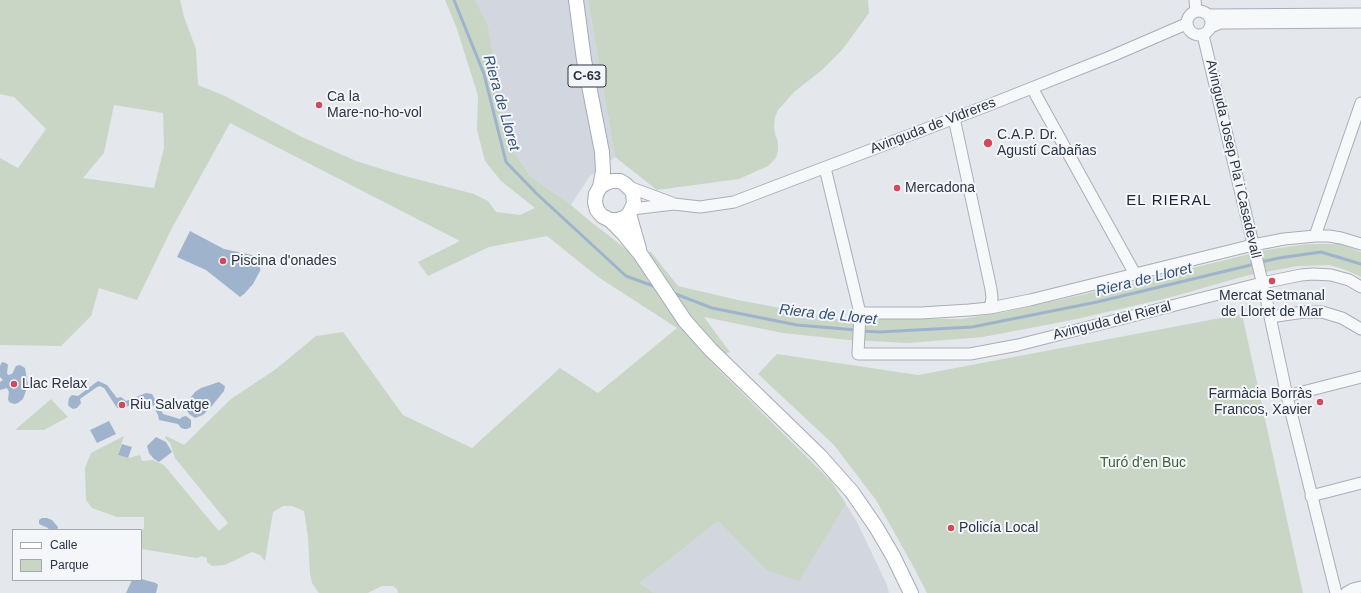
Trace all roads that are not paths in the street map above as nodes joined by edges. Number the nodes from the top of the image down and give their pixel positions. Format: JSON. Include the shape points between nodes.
{"nodes":[{"id":1,"x":576,"y":0,"type":"edge"},
{"id":2,"x":1196,"y":5,"type":"edge"},
{"id":3,"x":1361,"y":14,"type":"edge"},
{"id":4,"x":1208,"y":15,"type":"junction"},
{"id":5,"x":1361,"y":22,"type":"edge"},
{"id":6,"x":1186,"y":24,"type":"junction"},
{"id":7,"x":1207,"y":31,"type":"junction"},
{"id":8,"x":1032,"y":88,"type":"junction"},
{"id":9,"x":1361,"y":103,"type":"edge"},
{"id":10,"x":954,"y":118,"type":"junction"},
{"id":11,"x":602,"y":152,"type":"junction"},
{"id":12,"x":825,"y":168,"type":"junction"},
{"id":13,"x":624,"y":184,"type":"junction"},
{"id":14,"x":600,"y":187,"type":"junction"},
{"id":15,"x":674,"y":204,"type":"junction"},
{"id":16,"x":631,"y":212,"type":"junction"},
{"id":17,"x":610,"y":220,"type":"junction"},
{"id":18,"x":1315,"y":236,"type":"junction"},
{"id":19,"x":1361,"y":244,"type":"edge"},
{"id":20,"x":1254,"y":248,"type":"junction"},
{"id":21,"x":641,"y":256,"type":"junction"},
{"id":22,"x":1135,"y":274,"type":"junction"},
{"id":23,"x":1261,"y":279,"type":"junction"},
{"id":24,"x":1361,"y":287,"type":"edge"},
{"id":25,"x":990,"y":308,"type":"junction"},
{"id":26,"x":860,"y":316,"type":"junction"},
{"id":27,"x":1270,"y":317,"type":"junction"},
{"id":28,"x":1361,"y":329,"type":"edge"},
{"id":29,"x":1361,"y":377,"type":"edge"},
{"id":30,"x":1287,"y":396,"type":"junction"},
{"id":31,"x":1361,"y":483,"type":"edge"},
{"id":32,"x":1312,"y":496,"type":"junction"},
{"id":33,"x":1361,"y":587,"type":"edge"},
{"id":34,"x":911,"y":593,"type":"edge"},
{"id":35,"x":1336,"y":593,"type":"edge"},
{"id":36,"x":1346,"y":593,"type":"edge"}],
"edges":[{"from":1,"to":11,"type":"main road","number":"C-63","via":[[584,60]]},
{"from":2,"to":4,"type":"street"},
{"from":2,"to":6,"type":"street"},
{"from":3,"to":4,"type":"street"},
{"from":4,"to":7,"type":"street","via":[[1211,21]]},
{"from":5,"to":7,"type":"street","via":[[1227,23],[1216,24]]},
{"from":6,"to":7,"type":"street","via":[[1189,31],[1195,35]]},
{"from":6,"to":8,"type":"street","name":"Avinguda de Vidreres"},
{"from":7,"to":20,"type":"street","name":"Avinguda Josep Pla i Casadevall"},
{"from":8,"to":10,"type":"street","name":"Avinguda de Vidreres"},
{"from":8,"to":22,"type":"street"},
{"from":9,"to":18,"type":"street"},
{"from":10,"to":12,"type":"street","name":"Avinguda de Vidreres"},
{"from":10,"to":25,"type":"street","via":[[991,289]]},
{"from":11,"to":13,"type":"main road","number":"C-63"},
{"from":11,"to":14,"type":"main road","number":"C-63"},
{"from":12,"to":15,"type":"street","name":"Avinguda de Vidreres","via":[[734,202],[700,207]]},
{"from":12,"to":26,"type":"street"},
{"from":13,"to":14,"type":"main road","via":[[612,181]]},
{"from":13,"to":15,"type":"street","name":"Avinguda de Vidreres"},
{"from":13,"to":16,"type":"main road","via":[[634,198]]},
{"from":14,"to":17,"type":"main road","via":[[596,194],[597,210]]},
{"from":15,"to":16,"type":"street","name":"Avinguda de Vidreres"},
{"from":16,"to":17,"type":"main road","via":[[624,218]]},
{"from":16,"to":21,"type":"main road"},
{"from":17,"to":21,"type":"main road"},
{"from":18,"to":19,"type":"street","via":[[1341,238]]},
{"from":18,"to":20,"type":"street","via":[[1284,239]]},
{"from":20,"to":22,"type":"street"},
{"from":20,"to":23,"type":"street","name":"Avinguda Josep Pla i Casadevall"},
{"from":21,"to":34,"type":"main road","via":[[685,321],[716,355],[820,456],[852,492],[876,526]]},
{"from":22,"to":25,"type":"street"},
{"from":23,"to":24,"type":"street","name":"Avinguda del Rieral","via":[[1323,274],[1340,277]]},
{"from":23,"to":26,"type":"street","name":"Avinguda del Rieral","via":[[1018,345],[970,354],[858,354]]},
{"from":23,"to":27,"type":"street","name":"Avinguda Josep Pla i Casadevall"},
{"from":25,"to":26,"type":"street"},
{"from":27,"to":28,"type":"street","via":[[1322,312],[1342,318]]},
{"from":27,"to":30,"type":"street","name":"Avinguda Josep Pla i Casadevall"},
{"from":29,"to":30,"type":"street"},
{"from":30,"to":32,"type":"street","name":"Avinguda Josep Pla i Casadevall"},
{"from":31,"to":32,"type":"street"},
{"from":32,"to":35,"type":"street","name":"Avinguda Josep Pla i Casadevall"},
{"from":33,"to":36,"type":"street"}]}
